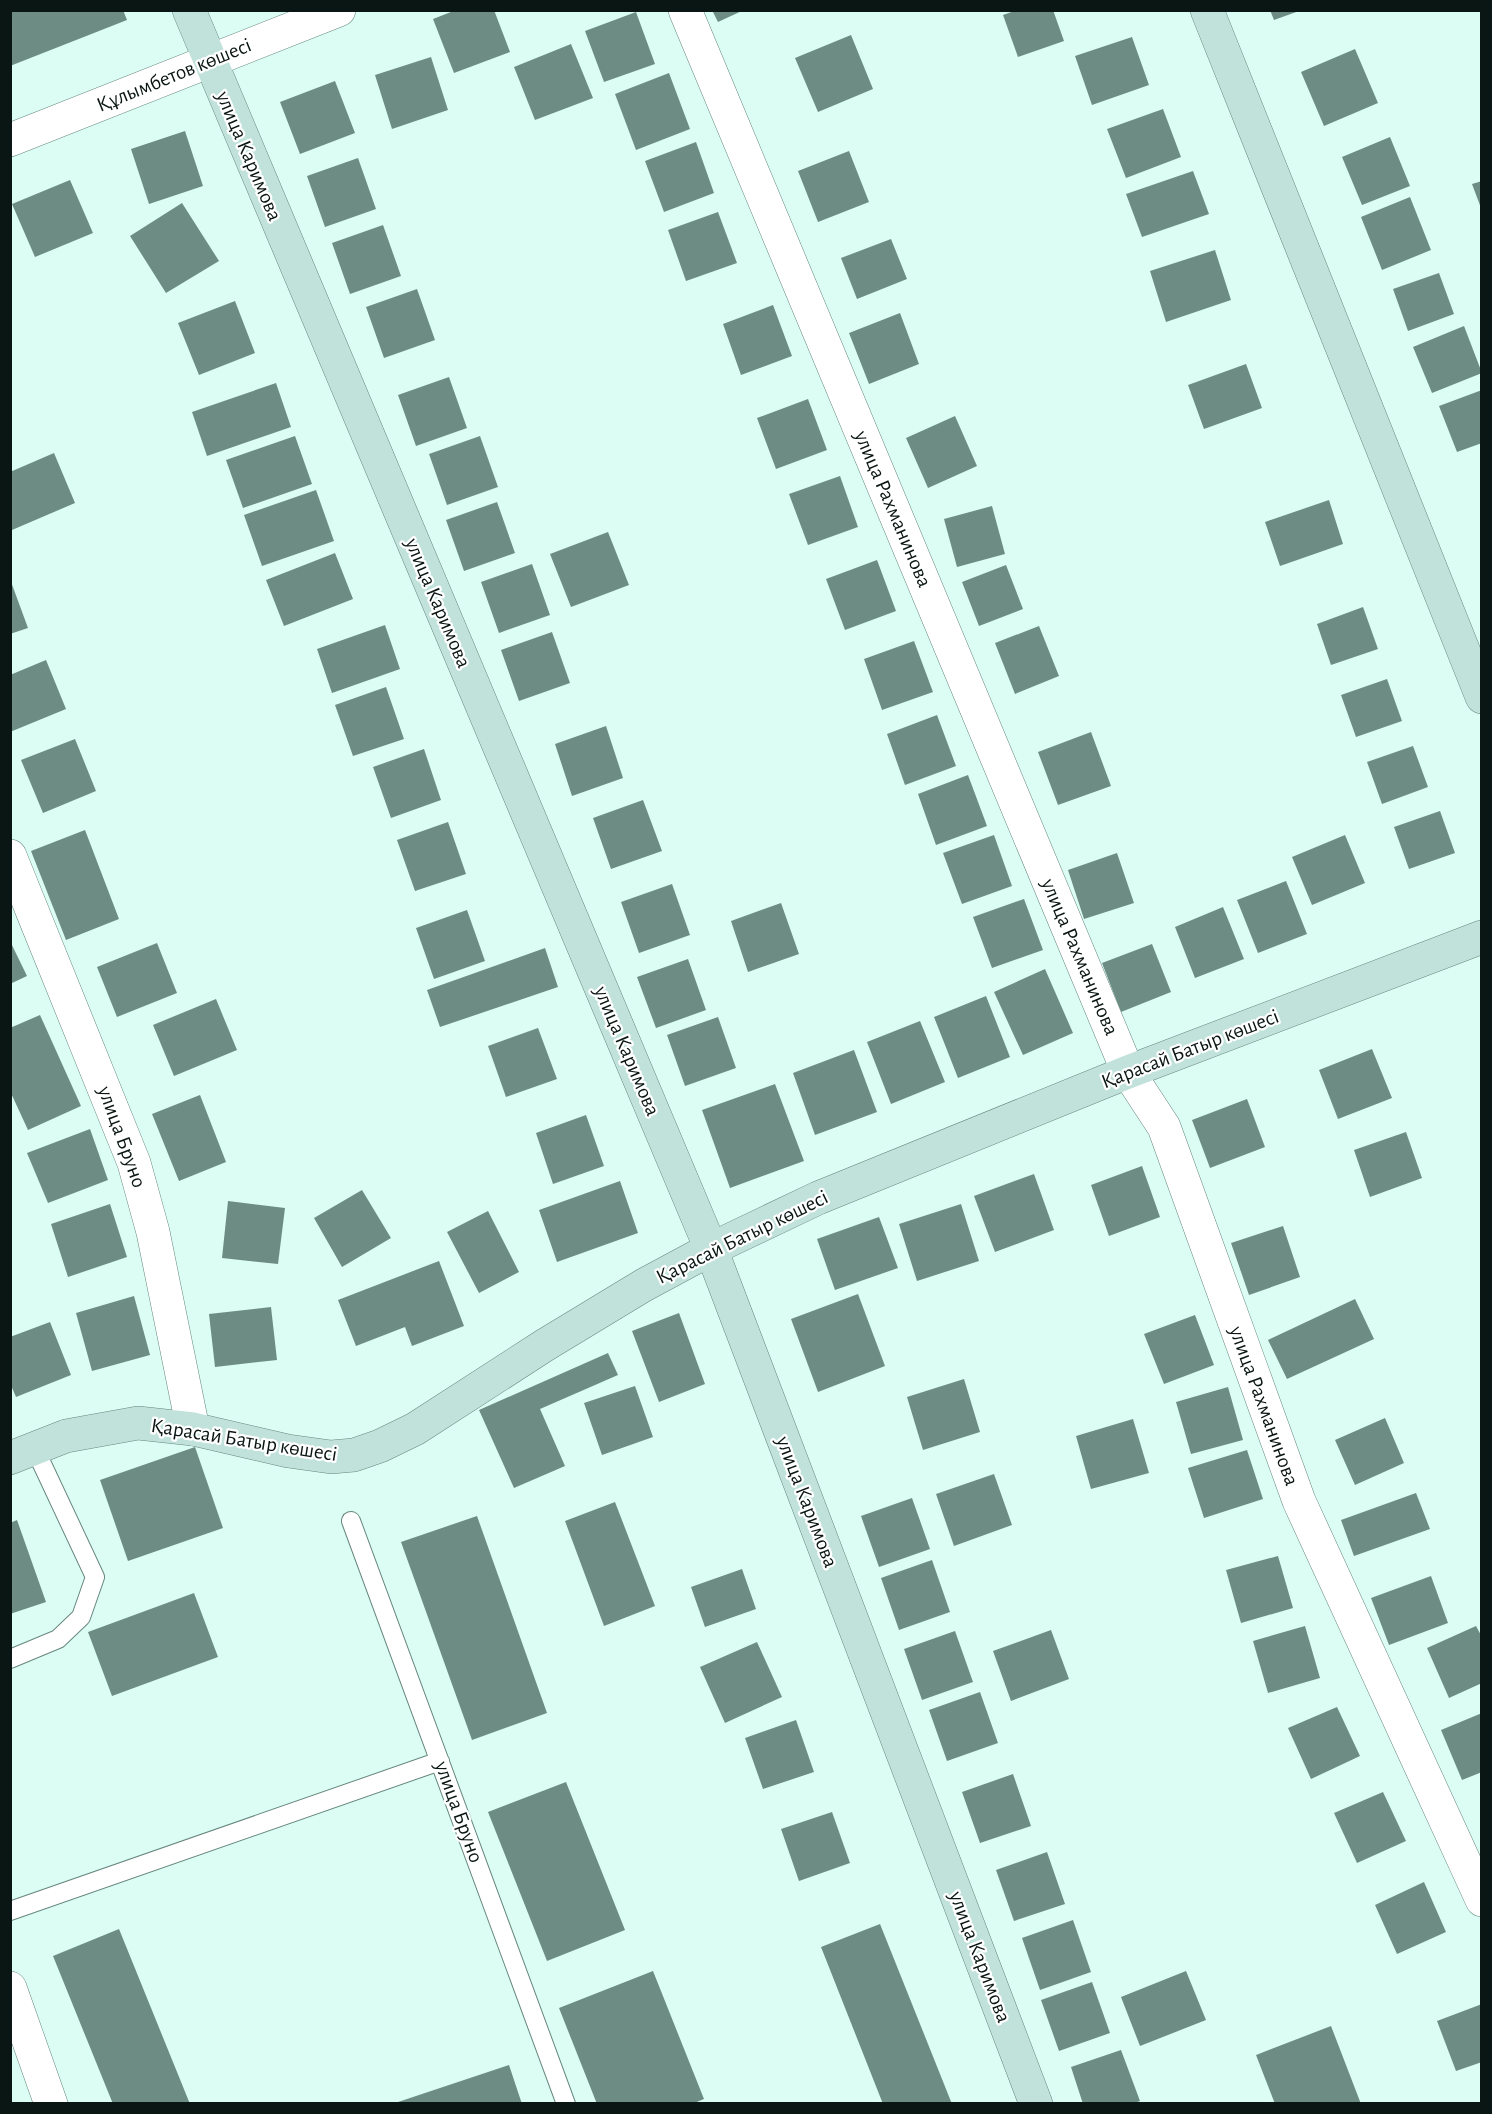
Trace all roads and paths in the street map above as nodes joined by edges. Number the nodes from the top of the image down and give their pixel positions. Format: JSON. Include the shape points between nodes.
{"nodes":[{"id":1,"x":189,"y":10,"type":"edge"},
{"id":2,"x":339,"y":10,"type":"edge"},
{"id":3,"x":685,"y":10,"type":"edge"},
{"id":4,"x":1207,"y":10,"type":"edge"},
{"id":5,"x":209,"y":61,"type":"junction"},
{"id":6,"x":10,"y":140,"type":"edge"},
{"id":7,"x":1482,"y":698,"type":"edge"},
{"id":8,"x":10,"y":856,"type":"edge"},
{"id":9,"x":1482,"y":937,"type":"edge"},
{"id":10,"x":1128,"y":1072,"type":"junction"},
{"id":11,"x":711,"y":1249,"type":"junction"},
{"id":12,"x":193,"y":1429,"type":"junction"},
{"id":13,"x":23,"y":1454,"type":"edge"},
{"id":14,"x":351,"y":1521,"type":"dead end"},
{"id":15,"x":10,"y":1659,"type":"edge"},
{"id":16,"x":440,"y":1761,"type":"junction"},
{"id":17,"x":1482,"y":1900,"type":"edge"},
{"id":18,"x":10,"y":1911,"type":"edge"},
{"id":19,"x":10,"y":1988,"type":"edge"},
{"id":20,"x":51,"y":2103,"type":"edge"},
{"id":21,"x":566,"y":2103,"type":"edge"},
{"id":22,"x":1036,"y":2103,"type":"edge"}],
"edges":[{"from":1,"to":5,"type":"street","name":"улица Каримова"},
{"from":2,"to":5,"type":"street","name":"Құлымбетов көшесі"},
{"from":3,"to":10,"type":"street","name":"улица Рахманинова"},
{"from":4,"to":7,"type":"street"},
{"from":5,"to":6,"type":"street","name":"Құлымбетов көшесі"},
{"from":5,"to":11,"type":"street","name":"улица Каримова"},
{"from":8,"to":12,"type":"street","name":"улица Бруно","via":[[134,1163],[153,1232]]},
{"from":9,"to":10,"type":"street","name":"Қарасай Батыр көшесі"},
{"from":10,"to":11,"type":"street","name":"Қарасай Батыр көшесі","via":[[818,1198]]},
{"from":10,"to":17,"type":"street","name":"улица Рахманинова","via":[[1164,1127],[1299,1501]]},
{"from":11,"to":12,"type":"street","name":"Қарасай Батыр көшесі","via":[[545,1345],[415,1429],[372,1449],[331,1457]]},
{"from":11,"to":22,"type":"street","name":"улица Каримова"},
{"from":12,"to":13,"type":"street","name":"Қарасай Батыр көшесі","via":[[138,1424],[66,1436]]},
{"from":13,"to":15,"type":"lane","via":[[95,1577],[81,1617],[58,1639]]},
{"from":14,"to":16,"type":"lane","name":"улица Бруно"},
{"from":16,"to":18,"type":"lane"},
{"from":16,"to":21,"type":"lane","name":"улица Бруно"},
{"from":19,"to":20,"type":"street"}]}
